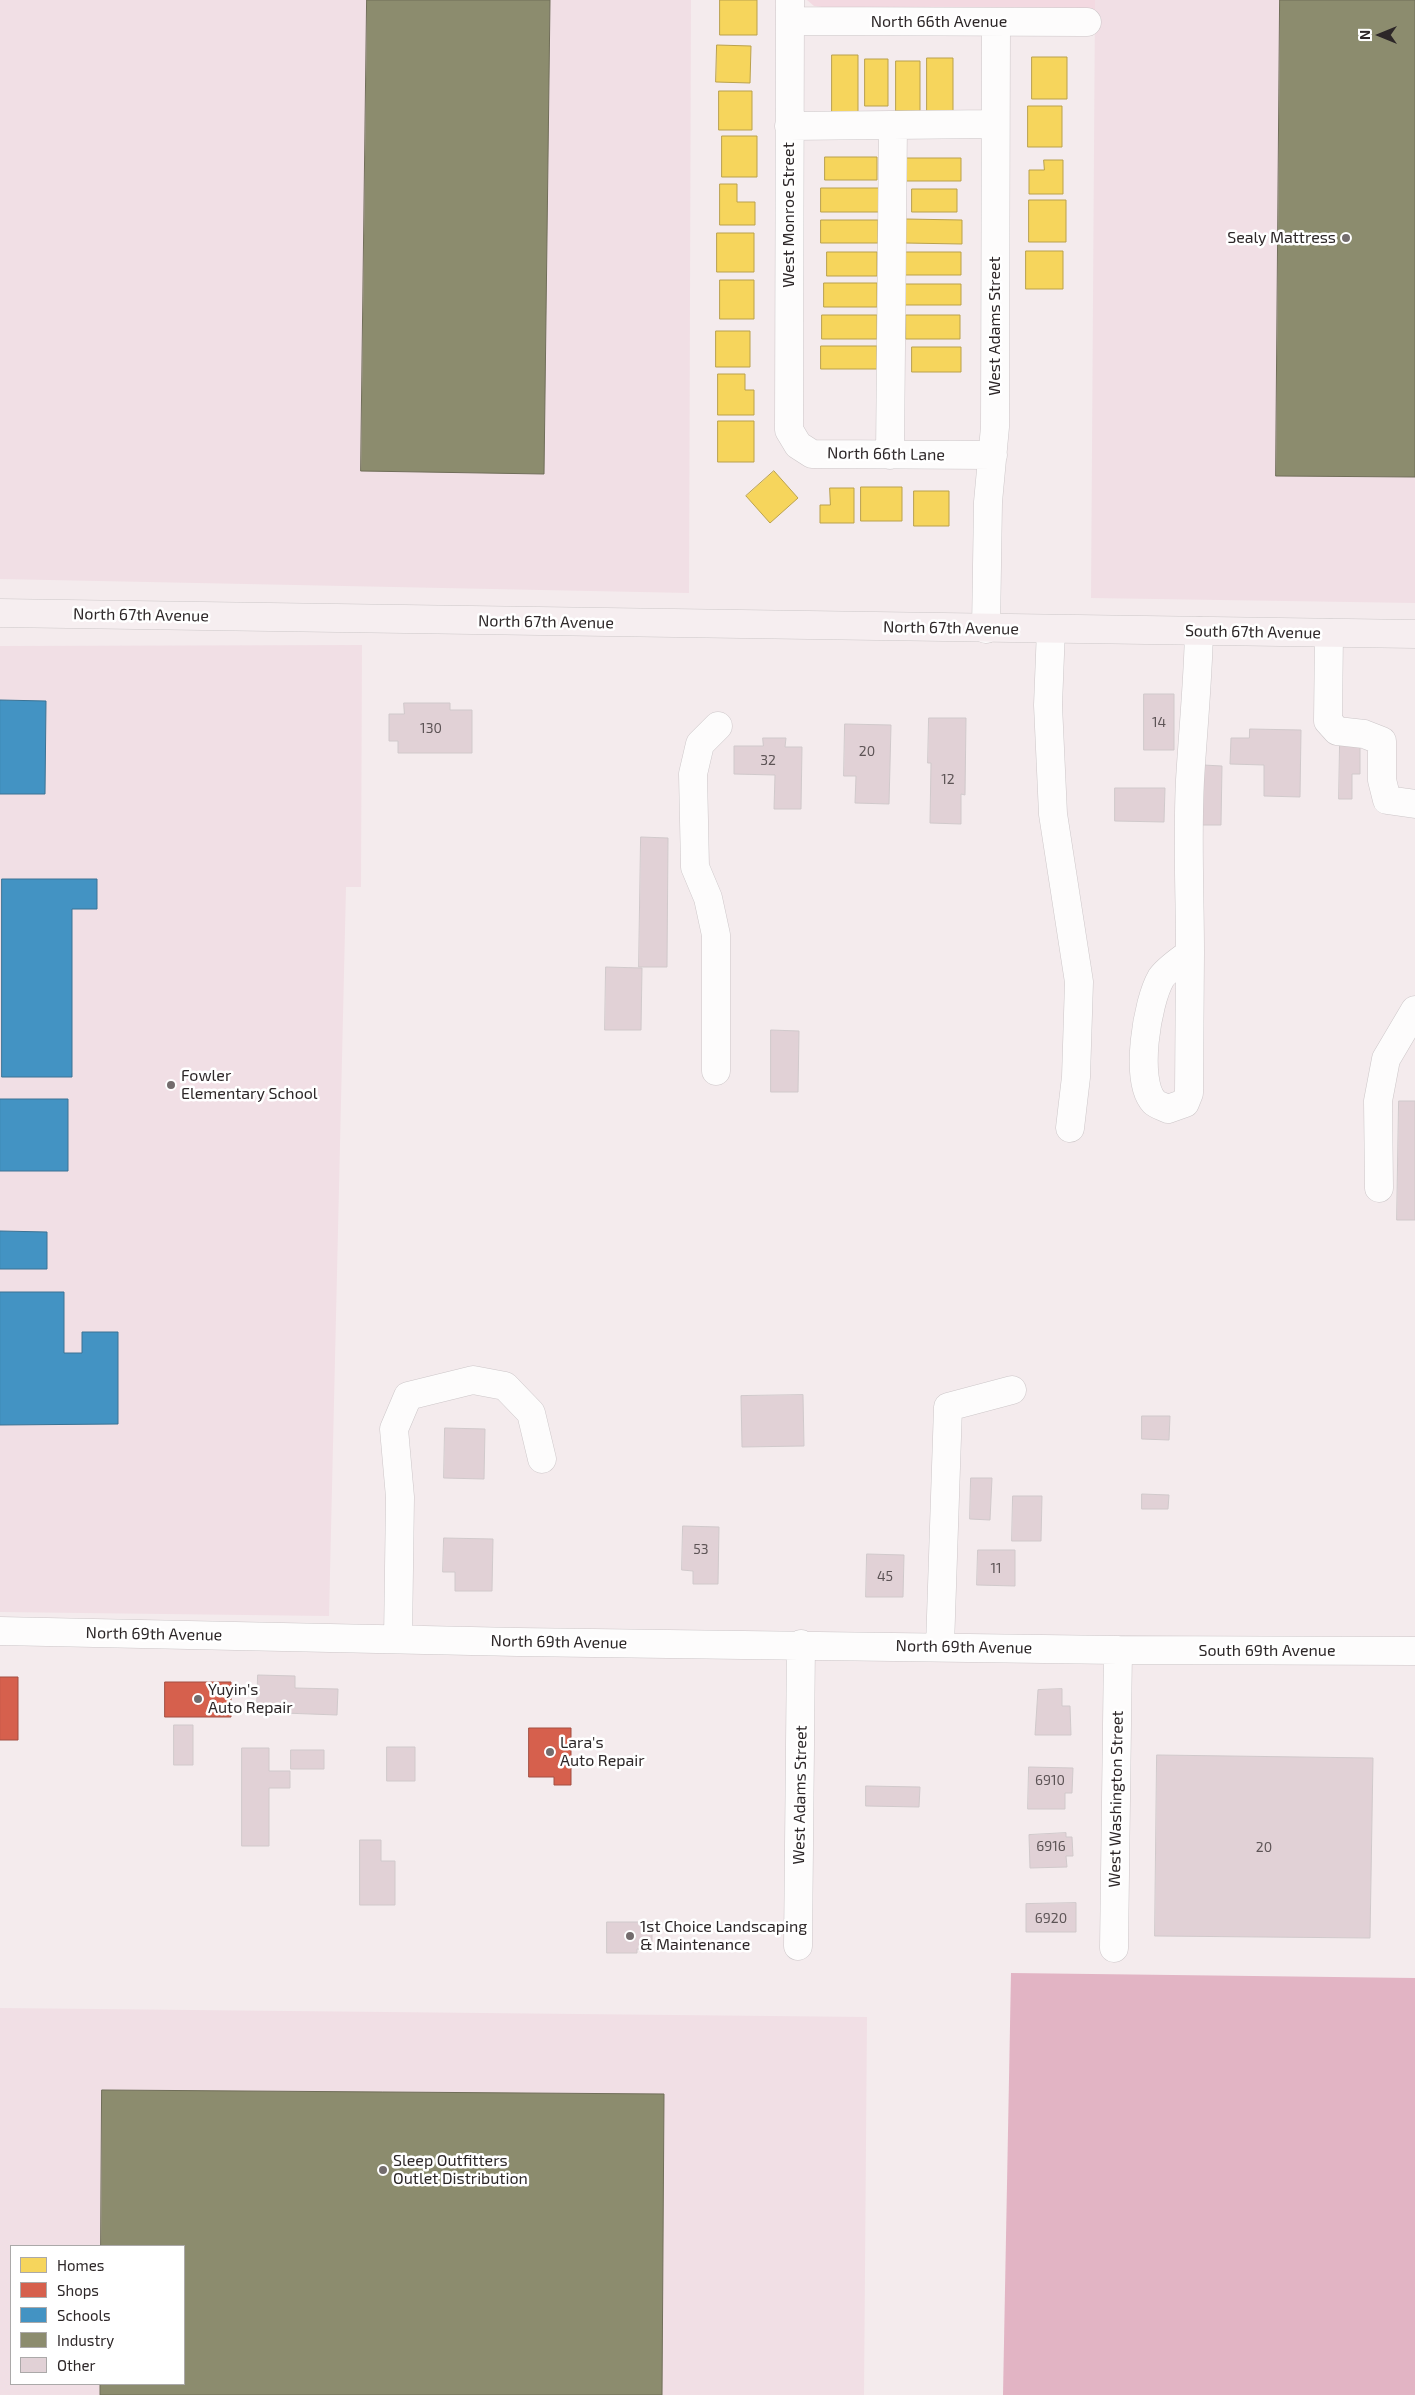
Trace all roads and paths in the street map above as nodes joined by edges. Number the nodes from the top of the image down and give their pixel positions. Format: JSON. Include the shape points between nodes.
{"nodes":[{"id":1,"x":790,"y":10,"type":"edge"},
{"id":2,"x":996,"y":22,"type":"junction"},
{"id":3,"x":1087,"y":22,"type":"dead end"},
{"id":4,"x":996,"y":124,"type":"junction"},
{"id":5,"x":893,"y":125,"type":"junction"},
{"id":6,"x":789,"y":126,"type":"junction"},
{"id":7,"x":789,"y":430,"type":"joint"},
{"id":8,"x":890,"y":455,"type":"junction"},
{"id":9,"x":993,"y":455,"type":"junction"},
{"id":10,"x":0,"y":613,"type":"edge"},
{"id":11,"x":986,"y":629,"type":"junction"},
{"id":12,"x":1050,"y":629,"type":"junction"},
{"id":13,"x":1092,"y":630,"type":"joint"},
{"id":14,"x":1199,"y":631,"type":"junction"},
{"id":15,"x":1330,"y":633,"type":"junction"},
{"id":16,"x":1415,"y":634,"type":"edge"},
{"id":17,"x":718,"y":726,"type":"dead end"},
{"id":18,"x":1415,"y":804,"type":"edge"},
{"id":19,"x":1190,"y":953,"type":"junction"},
{"id":20,"x":1415,"y":1010,"type":"edge"},
{"id":21,"x":716,"y":1070,"type":"dead end"},
{"id":22,"x":1070,"y":1128,"type":"dead end"},
{"id":23,"x":1380,"y":1188,"type":"dead end"},
{"id":24,"x":1012,"y":1390,"type":"dead end"},
{"id":25,"x":542,"y":1459,"type":"dead end"},
{"id":26,"x":0,"y":1631,"type":"edge"},
{"id":27,"x":398,"y":1639,"type":"junction"},
{"id":28,"x":801,"y":1644,"type":"junction"},
{"id":29,"x":940,"y":1646,"type":"junction"},
{"id":30,"x":1118,"y":1650,"type":"junction"},
{"id":31,"x":1415,"y":1651,"type":"edge"},
{"id":32,"x":798,"y":1946,"type":"dead end"},
{"id":33,"x":1114,"y":1948,"type":"dead end"}],
"edges":[{"from":1,"to":2,"type":"street","name":"North 66th Avenue"},
{"from":1,"to":6,"type":"street","name":"West Monroe Street"},
{"from":2,"to":3,"type":"street","name":"North 66th Avenue"},
{"from":2,"to":4,"type":"street","name":"West Adams Street"},
{"from":4,"to":5,"type":"street"},
{"from":4,"to":9,"type":"street","name":"West Adams Street","via":[[996,427]]},
{"from":5,"to":6,"type":"street"},
{"from":5,"to":8,"type":"street"},
{"from":6,"to":7,"type":"street","name":"West Monroe Street"},
{"from":7,"to":8,"type":"street","name":"North 66th Lane","via":[[798,446],[812,454]]},
{"from":8,"to":9,"type":"street","name":"North 66th Lane"},
{"from":9,"to":11,"type":"street","name":"West Adams Street","via":[[988,502]]},
{"from":10,"to":11,"type":"main road","name":"North 67th Avenue"},
{"from":11,"to":12,"type":"main road","name":"North 67th Avenue"},
{"from":12,"to":13,"type":"main road","name":"North 67th Avenue"},
{"from":12,"to":22,"type":"street","via":[[1048,705],[1053,814],[1079,982],[1076,1078]]},
{"from":13,"to":14,"type":"main road","name":"South 67th Avenue"},
{"from":14,"to":15,"type":"main road","name":"South 67th Avenue"},
{"from":14,"to":19,"type":"street","via":[[1198,691],[1190,780]]},
{"from":15,"to":16,"type":"main road","name":"South 67th Avenue"},
{"from":15,"to":18,"type":"street","via":[[1328,721],[1337,730],[1364,734],[1382,741],[1382,780],[1387,800]]},
{"from":17,"to":21,"type":"street","via":[[700,744],[693,774],[695,868],[708,898],[716,935]]},
{"from":19,"to":19,"type":"street","via":[[1190,1094],[1185,1103],[1168,1109],[1154,1102],[1144,1083],[1144,1053],[1151,1003],[1162,977]]},
{"from":20,"to":23,"type":"street","via":[[1386,1059],[1378,1101]]},
{"from":24,"to":29,"type":"street","via":[[948,1408]]},
{"from":25,"to":27,"type":"street","via":[[530,1413],[505,1386],[473,1380],[408,1396],[394,1429],[400,1497]]},
{"from":26,"to":27,"type":"street","name":"North 69th Avenue"},
{"from":27,"to":28,"type":"street","name":"North 69th Avenue"},
{"from":28,"to":29,"type":"street","name":"North 69th Avenue"},
{"from":28,"to":32,"type":"street","name":"West Adams Street"},
{"from":29,"to":30,"type":"street","name":"North 69th Avenue"},
{"from":30,"to":31,"type":"street","name":"South 69th Avenue"},
{"from":30,"to":33,"type":"street","name":"West Washington Street"}]}
